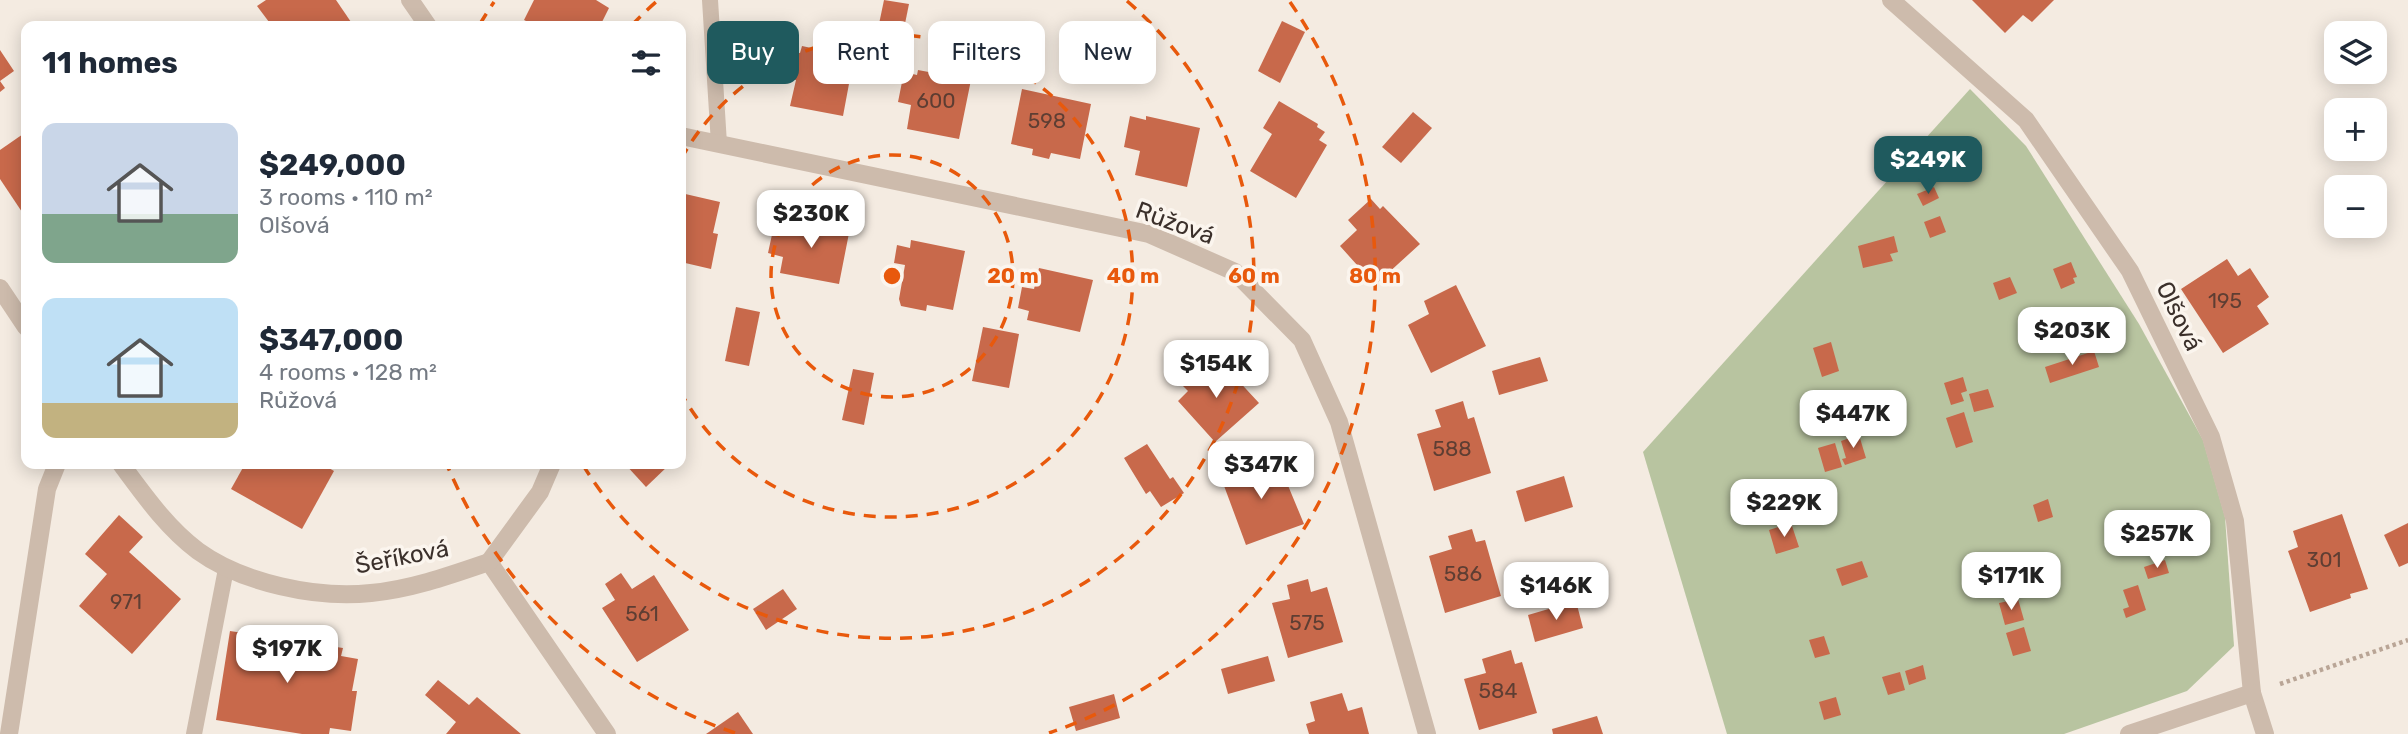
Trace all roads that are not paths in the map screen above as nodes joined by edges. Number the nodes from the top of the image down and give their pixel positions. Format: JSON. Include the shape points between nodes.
{"nodes":[{"id":1,"x":410,"y":0,"type":"edge"},
{"id":2,"x":710,"y":0,"type":"edge"},
{"id":3,"x":1891,"y":0,"type":"edge"},
{"id":4,"x":425,"y":21,"type":"edge"},
{"id":5,"x":686,"y":137,"type":"edge"},
{"id":6,"x":719,"y":145,"type":"junction"},
{"id":7,"x":0,"y":288,"type":"edge"},
{"id":8,"x":21,"y":320,"type":"edge"},
{"id":9,"x":55,"y":469,"type":"edge"},
{"id":10,"x":125,"y":469,"type":"edge"},
{"id":11,"x":550,"y":469,"type":"edge"},
{"id":12,"x":489,"y":562,"type":"junction"},
{"id":13,"x":226,"y":569,"type":"junction"},
{"id":14,"x":2252,"y":693,"type":"junction"},
{"id":15,"x":9,"y":734,"type":"edge"},
{"id":16,"x":194,"y":734,"type":"edge"},
{"id":17,"x":607,"y":734,"type":"edge"},
{"id":18,"x":1427,"y":734,"type":"edge"},
{"id":19,"x":2129,"y":734,"type":"edge"},
{"id":20,"x":2265,"y":734,"type":"edge"}],
"edges":[{"from":1,"to":4,"type":"street"},
{"from":2,"to":6,"type":"lane"},
{"from":3,"to":14,"type":"street","name":"Olšová","via":[[2026,120],[2130,271],[2211,437],[2235,521]]},
{"from":5,"to":6,"type":"street","name":"Růžová"},
{"from":6,"to":18,"type":"street","name":"Růžová","via":[[1149,234],[1235,272],[1302,340],[1339,422]]},
{"from":7,"to":8,"type":"street"},
{"from":9,"to":15,"type":"street","via":[[47,489]]},
{"from":10,"to":13,"type":"street","name":"Šeříková","via":[[172,528]]},
{"from":11,"to":12,"type":"street","via":[[540,492]]},
{"from":12,"to":13,"type":"street","name":"Šeříková","via":[[434,581],[370,593],[304,589]]},
{"from":12,"to":17,"type":"street"},
{"from":13,"to":16,"type":"lane"},
{"from":14,"to":19,"type":"street"},
{"from":14,"to":20,"type":"street","name":"Olšová"}]}
